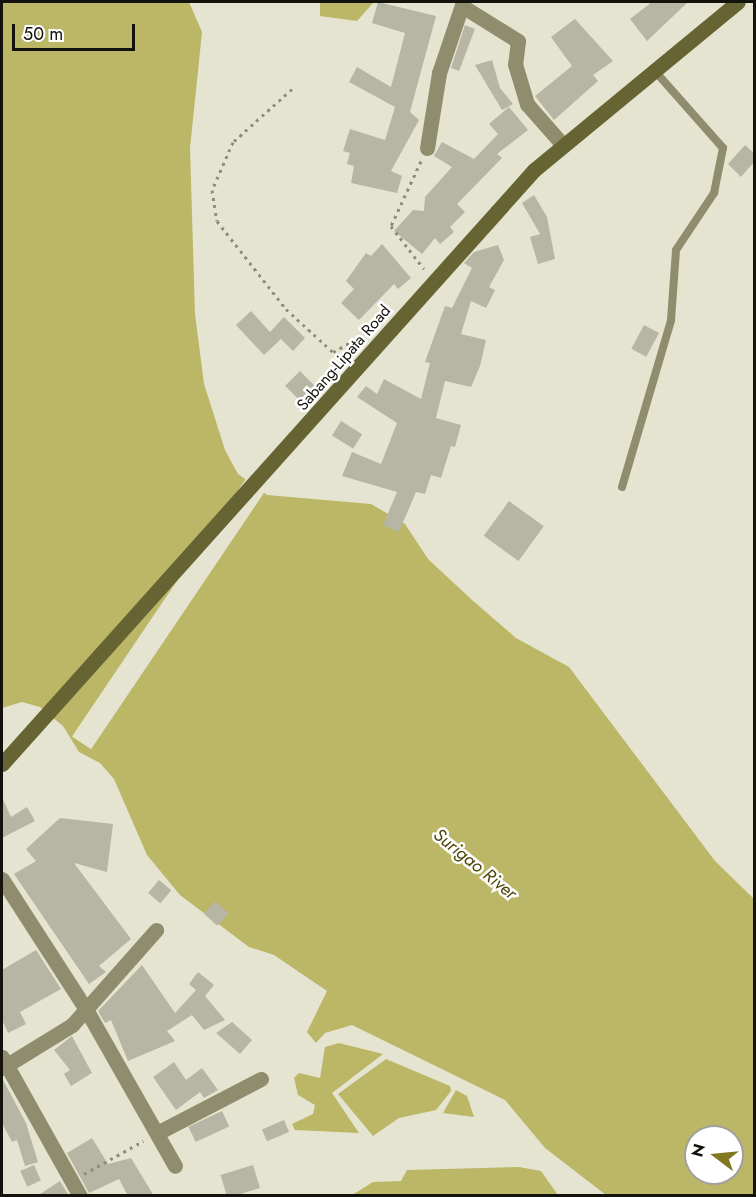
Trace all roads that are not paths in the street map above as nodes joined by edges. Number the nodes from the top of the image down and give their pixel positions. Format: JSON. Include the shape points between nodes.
{"nodes":[{"id":1,"x":738,"y":2,"type":"edge"},
{"id":2,"x":463,"y":4,"type":"edge"},
{"id":3,"x":653,"y":69,"type":"junction"},
{"id":4,"x":562,"y":144,"type":"junction"},
{"id":5,"x":428,"y":148,"type":"road end"},
{"id":6,"x":622,"y":487,"type":"dead end"},
{"id":7,"x":2,"y":764,"type":"edge"},
{"id":8,"x":2,"y":879,"type":"edge"},
{"id":9,"x":156,"y":930,"type":"dead end"},
{"id":10,"x":87,"y":1011,"type":"junction"},
{"id":11,"x":3,"y":1064,"type":"edge"},
{"id":12,"x":261,"y":1079,"type":"dead end"},
{"id":13,"x":159,"y":1132,"type":"junction"},
{"id":14,"x":175,"y":1166,"type":"dead end"},
{"id":15,"x":80,"y":1196,"type":"edge"}],
"edges":[{"from":1,"to":3,"type":"main road","name":"Sabang-Lipata Road"},
{"from":2,"to":4,"type":"street","via":[[518,41],[515,64],[527,104]]},
{"from":2,"to":5,"type":"street","via":[[439,72]]},
{"from":3,"to":4,"type":"main road","name":"Sabang-Lipata Road"},
{"from":3,"to":6,"type":"lane","via":[[723,147],[714,193],[676,250],[671,320]]},
{"from":4,"to":7,"type":"main road","name":"Sabang-Lipata Road"},
{"from":8,"to":10,"type":"street"},
{"from":9,"to":10,"type":"street"},
{"from":10,"to":11,"type":"street","via":[[52,1040]]},
{"from":10,"to":13,"type":"street"},
{"from":11,"to":15,"type":"street"},
{"from":12,"to":13,"type":"street"},
{"from":13,"to":14,"type":"street"}]}
